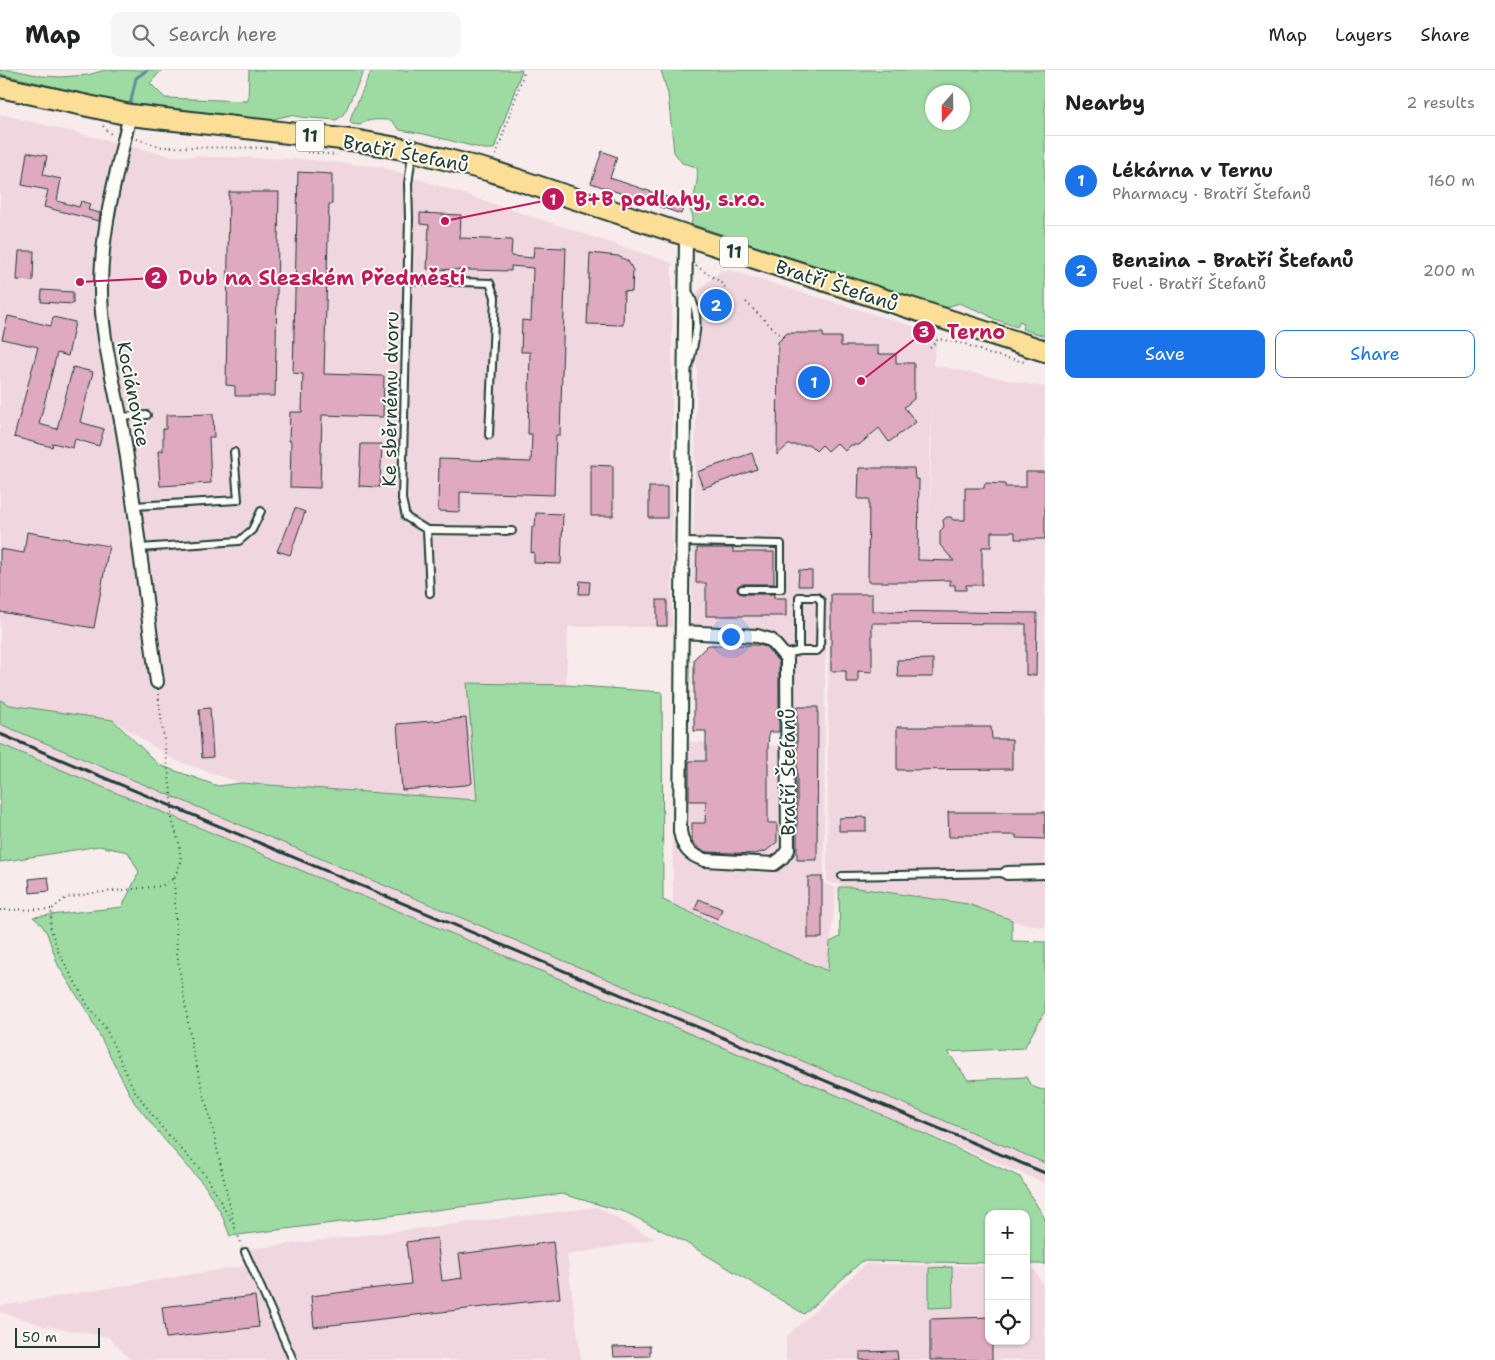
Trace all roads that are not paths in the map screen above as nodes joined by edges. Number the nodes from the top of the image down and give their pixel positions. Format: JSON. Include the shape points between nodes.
{"nodes":[{"id":1,"x":0,"y":87,"type":"edge"},
{"id":2,"x":130,"y":115,"type":"junction"},
{"id":3,"x":413,"y":151,"type":"junction"},
{"id":4,"x":686,"y":236,"type":"junction"},
{"id":5,"x":407,"y":280,"type":"junction"},
{"id":6,"x":1045,"y":351,"type":"edge"},
{"id":7,"x":147,"y":414,"type":"dead end"},
{"id":8,"x":120,"y":417,"type":"junction"},
{"id":9,"x":489,"y":435,"type":"dead end"},
{"id":10,"x":234,"y":452,"type":"dead end"},
{"id":11,"x":134,"y":506,"type":"junction"},
{"id":12,"x":261,"y":511,"type":"dead end"},
{"id":13,"x":427,"y":530,"type":"junction"},
{"id":14,"x":512,"y":531,"type":"dead end"},
{"id":15,"x":683,"y":542,"type":"junction"},
{"id":16,"x":140,"y":548,"type":"junction"},
{"id":17,"x":742,"y":589,"type":"dead end"},
{"id":18,"x":430,"y":593,"type":"dead end"},
{"id":19,"x":682,"y":632,"type":"junction"},
{"id":20,"x":799,"y":651,"type":"junction"},
{"id":21,"x":783,"y":654,"type":"junction"},
{"id":22,"x":157,"y":682,"type":"road end"},
{"id":23,"x":1045,"y":872,"type":"edge"},
{"id":24,"x":1007,"y":873,"type":"joint"},
{"id":25,"x":842,"y":876,"type":"dead end"},
{"id":26,"x":245,"y":1252,"type":"road end"},
{"id":27,"x":293,"y":1360,"type":"edge"}],
"edges":[{"from":1,"to":2,"type":"main road","name":"Bratří Štefanů","number":"11"},
{"from":2,"to":3,"type":"main road","name":"Bratří Štefanů","number":"11","via":[[359,141]]},
{"from":2,"to":8,"type":"street","name":"Kociánovice","via":[[108,211],[101,282],[103,330]]},
{"from":3,"to":4,"type":"main road","name":"Bratří Štefanů","number":"11","via":[[491,171]]},
{"from":3,"to":5,"type":"lane","name":"Ke sběrnému dvoru","via":[[408,184]]},
{"from":4,"to":6,"type":"main road","name":"Bratří Štefanů","number":"11"},
{"from":4,"to":15,"type":"street","name":"Bratří Štefanů"},
{"from":5,"to":9,"type":"lane","via":[[490,283],[495,297]]},
{"from":5,"to":13,"type":"lane","name":"Ke sběrnému dvoru","via":[[402,499],[406,516]]},
{"from":7,"to":8,"type":"lane"},
{"from":8,"to":11,"type":"street","name":"Kociánovice"},
{"from":10,"to":11,"type":"lane","via":[[238,500]]},
{"from":11,"to":16,"type":"street","name":"Kociánovice"},
{"from":12,"to":16,"type":"lane","via":[[252,530],[239,541]]},
{"from":13,"to":14,"type":"lane"},
{"from":13,"to":18,"type":"lane"},
{"from":15,"to":17,"type":"lane","via":[[781,544],[781,589]]},
{"from":15,"to":19,"type":"street","name":"Bratří Štefanů"},
{"from":16,"to":22,"type":"street","name":"Kociánovice"},
{"from":19,"to":21,"type":"street","via":[[757,636],[771,640]]},
{"from":19,"to":21,"type":"street","name":"Bratří Štefanů","via":[[680,831],[682,843],[689,852],[705,860],[774,864],[788,850],[787,659]]},
{"from":20,"to":20,"type":"lane","via":[[817,651],[820,648],[821,601],[817,597],[799,597]]},
{"from":20,"to":21,"type":"lane"},
{"from":23,"to":24,"type":"street"},
{"from":24,"to":25,"type":"lane"},
{"from":26,"to":27,"type":"lane"}]}
